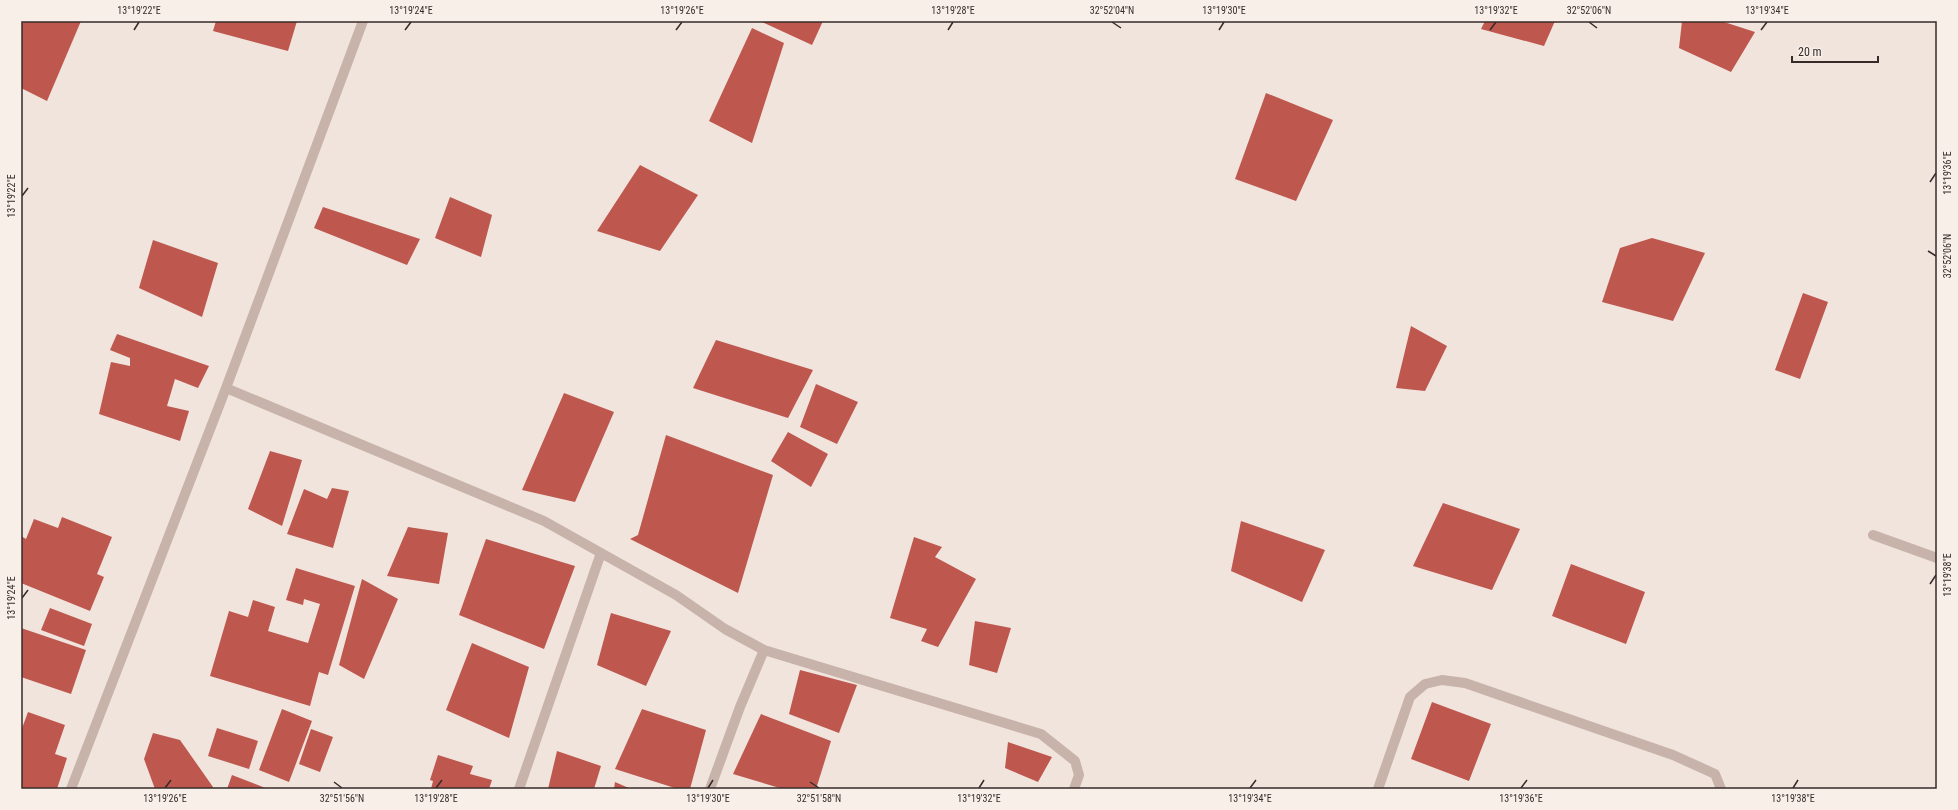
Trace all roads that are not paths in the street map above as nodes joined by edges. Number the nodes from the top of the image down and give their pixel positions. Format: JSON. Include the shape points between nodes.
{"nodes":[{"id":1,"x":363,"y":21,"type":"edge"},
{"id":2,"x":226,"y":388,"type":"junction"},
{"id":3,"x":1873,"y":535,"type":"dead end"},
{"id":4,"x":601,"y":554,"type":"junction"},
{"id":5,"x":1937,"y":558,"type":"edge"},
{"id":6,"x":764,"y":650,"type":"junction"},
{"id":7,"x":71,"y":789,"type":"edge"},
{"id":8,"x":519,"y":789,"type":"edge"},
{"id":9,"x":710,"y":789,"type":"edge"},
{"id":10,"x":1074,"y":789,"type":"edge"},
{"id":11,"x":1378,"y":789,"type":"edge"},
{"id":12,"x":1721,"y":789,"type":"edge"}],
"edges":[{"from":1,"to":2,"type":"street"},
{"from":2,"to":4,"type":"street","via":[[544,521]]},
{"from":2,"to":7,"type":"street"},
{"from":3,"to":5,"type":"street"},
{"from":4,"to":6,"type":"street","via":[[676,595],[725,628]]},
{"from":4,"to":8,"type":"street"},
{"from":6,"to":9,"type":"street"},
{"from":6,"to":10,"type":"street","via":[[1041,734],[1075,761],[1079,775]]},
{"from":11,"to":12,"type":"street","via":[[1410,697],[1425,684],[1442,680],[1464,683],[1673,754],[1716,774]]}]}
